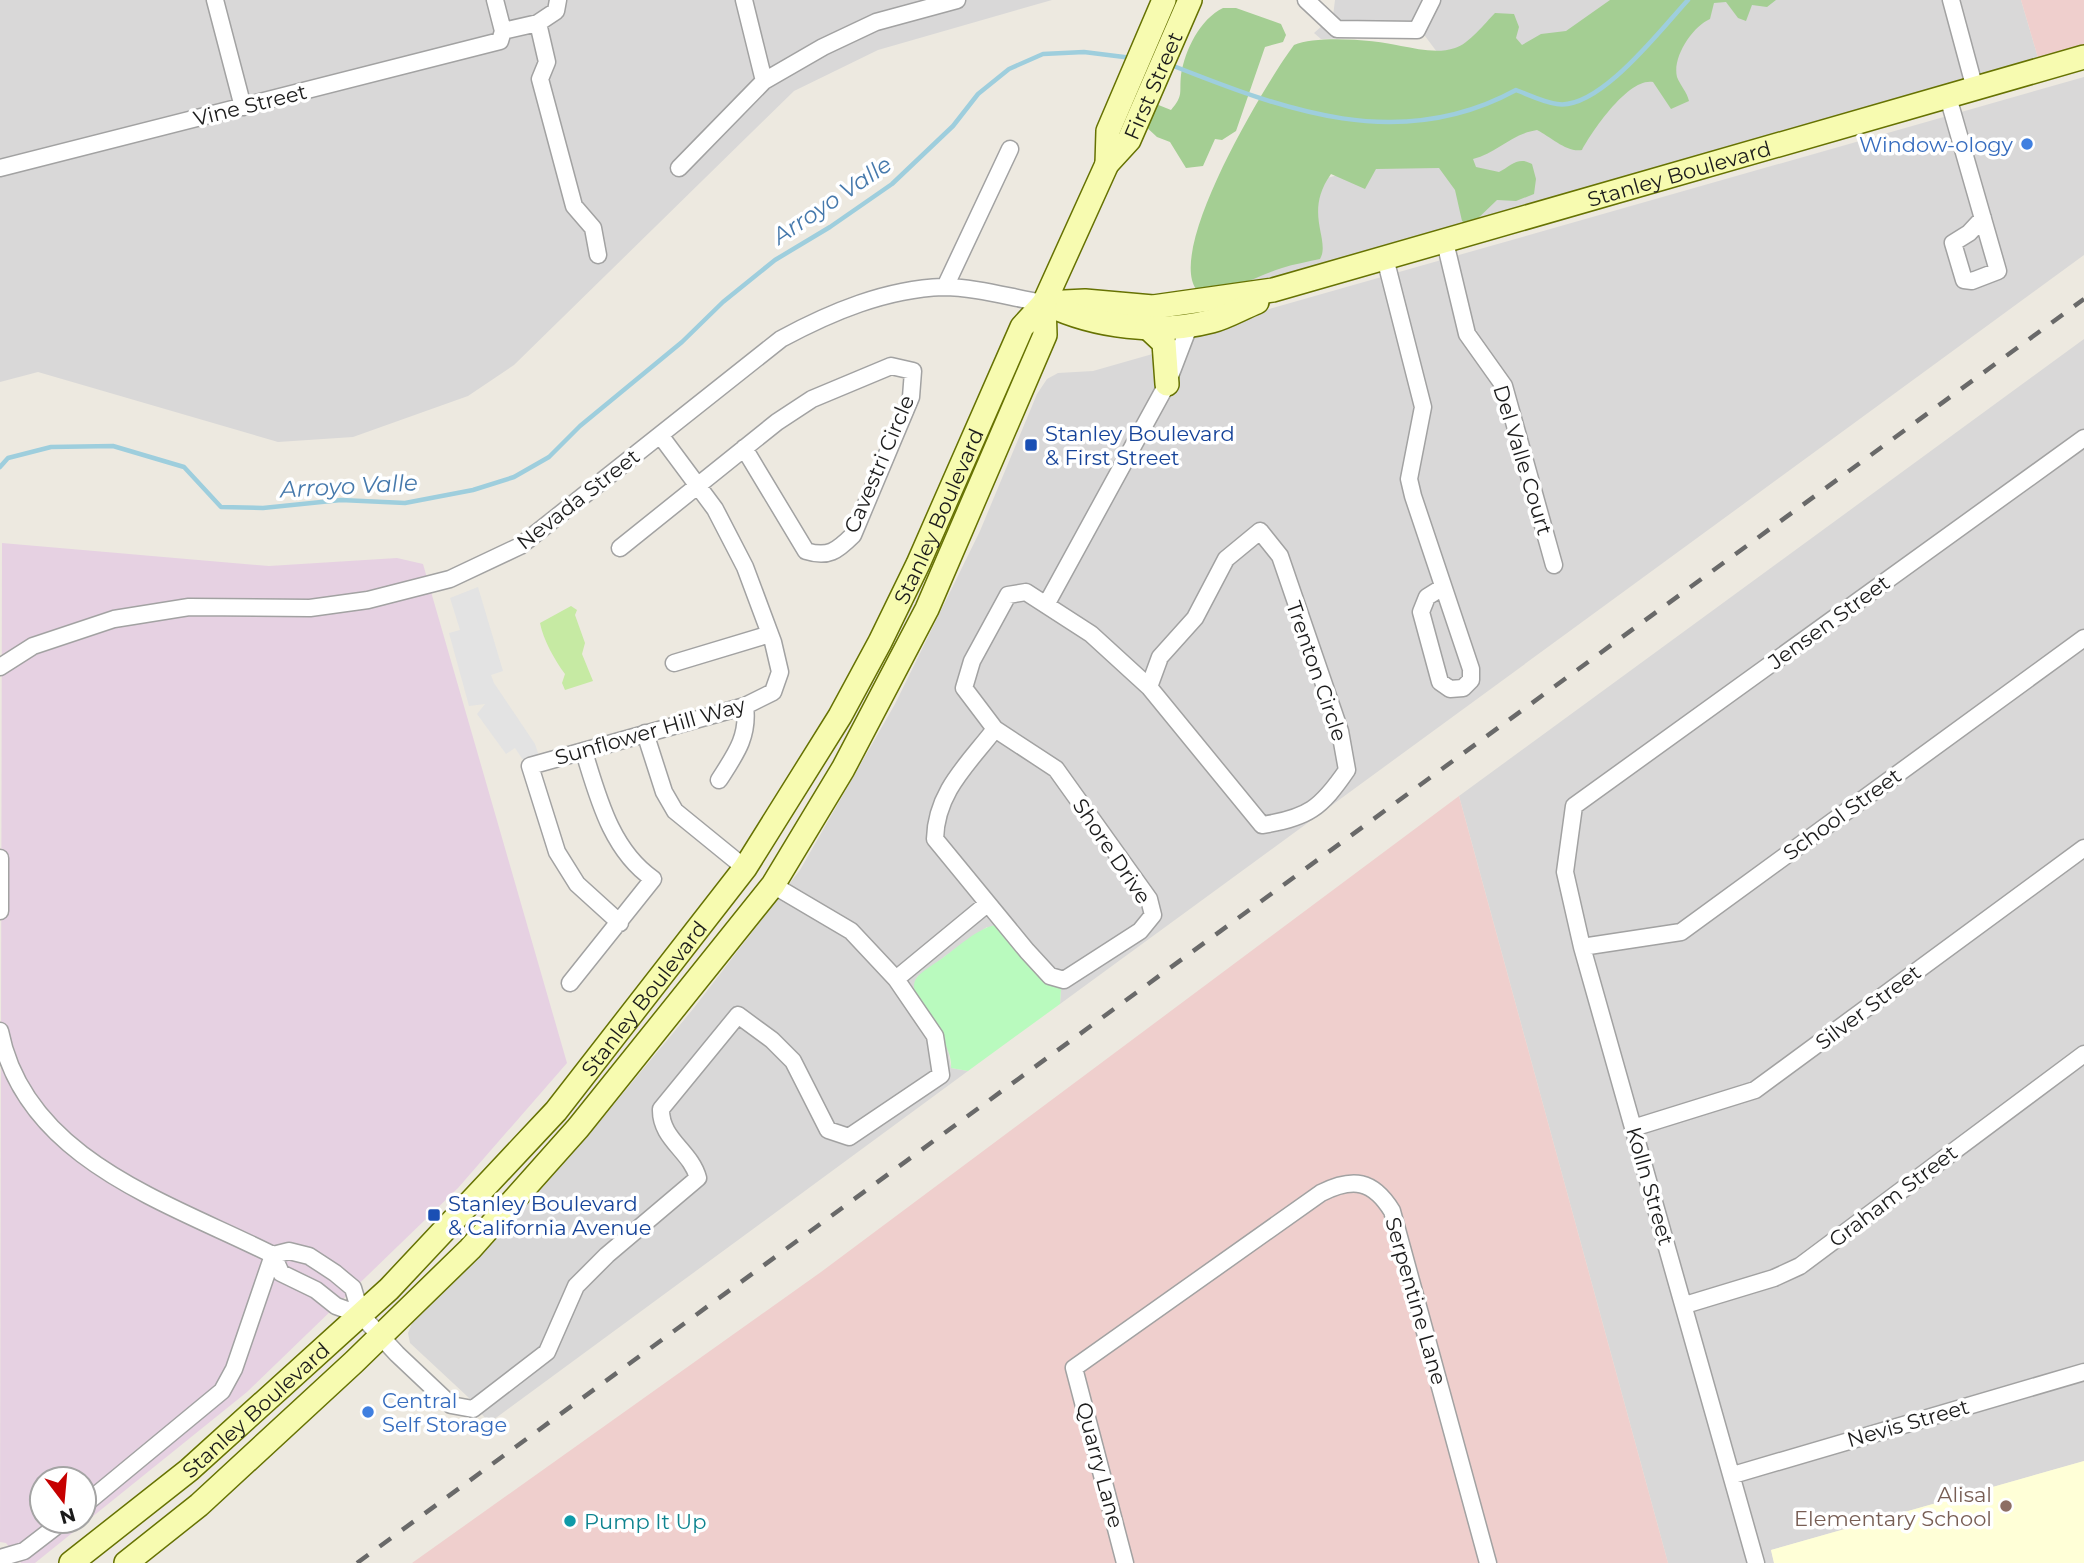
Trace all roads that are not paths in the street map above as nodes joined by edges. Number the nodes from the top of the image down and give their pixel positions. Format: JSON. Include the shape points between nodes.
{"nodes":[{"id":1,"x":215,"y":0,"type":"edge"},
{"id":2,"x":495,"y":0,"type":"edge"},
{"id":3,"x":558,"y":0,"type":"edge"},
{"id":4,"x":744,"y":0,"type":"edge"},
{"id":5,"x":957,"y":0,"type":"edge"},
{"id":6,"x":1164,"y":0,"type":"edge"},
{"id":7,"x":1190,"y":0,"type":"edge"},
{"id":8,"x":1306,"y":0,"type":"edge"},
{"id":9,"x":1432,"y":0,"type":"edge"},
{"id":10,"x":1951,"y":0,"type":"edge"},
{"id":11,"x":538,"y":23,"type":"junction"},
{"id":12,"x":501,"y":36,"type":"junction"},
{"id":13,"x":2084,"y":57,"type":"edge"},
{"id":14,"x":764,"y":81,"type":"junction"},
{"id":15,"x":1975,"y":89,"type":"junction"},
{"id":16,"x":1948,"y":97,"type":"junction"},
{"id":17,"x":243,"y":107,"type":"junction"},
{"id":18,"x":1119,"y":136,"type":"junction"},
{"id":19,"x":1010,"y":149,"type":"dead end"},
{"id":20,"x":0,"y":168,"type":"edge"},
{"id":21,"x":679,"y":168,"type":"dead end"},
{"id":22,"x":1983,"y":218,"type":"dead end"},
{"id":23,"x":1444,"y":242,"type":"junction"},
{"id":24,"x":598,"y":255,"type":"dead end"},
{"id":25,"x":1385,"y":258,"type":"junction"},
{"id":26,"x":945,"y":287,"type":"junction"},
{"id":27,"x":1273,"y":290,"type":"junction"},
{"id":28,"x":1044,"y":303,"type":"junction"},
{"id":29,"x":1190,"y":324,"type":"junction"},
{"id":30,"x":1147,"y":327,"type":"junction"},
{"id":31,"x":1167,"y":384,"type":"junction"},
{"id":32,"x":660,"y":435,"type":"junction"},
{"id":33,"x":2084,"y":438,"type":"edge"},
{"id":34,"x":744,"y":448,"type":"junction"},
{"id":35,"x":698,"y":486,"type":"junction"},
{"id":36,"x":620,"y":548,"type":"dead end"},
{"id":37,"x":1554,"y":565,"type":"dead end"},
{"id":38,"x":1443,"y":587,"type":"junction"},
{"id":39,"x":1046,"y":605,"type":"junction"},
{"id":40,"x":770,"y":634,"type":"junction"},
{"id":41,"x":2084,"y":638,"type":"edge"},
{"id":42,"x":674,"y":663,"type":"dead end"},
{"id":43,"x":0,"y":667,"type":"edge"},
{"id":44,"x":1149,"y":687,"type":"junction"},
{"id":45,"x":745,"y":706,"type":"junction"},
{"id":46,"x":840,"y":716,"type":"junction"},
{"id":47,"x":995,"y":729,"type":"junction"},
{"id":48,"x":645,"y":733,"type":"junction"},
{"id":49,"x":584,"y":751,"type":"junction"},
{"id":50,"x":719,"y":780,"type":"dead end"},
{"id":51,"x":1574,"y":806,"type":"joint"},
{"id":52,"x":2084,"y":848,"type":"edge"},
{"id":53,"x":0,"y":858,"type":"edge"},
{"id":54,"x":745,"y":868,"type":"junction"},
{"id":55,"x":773,"y":885,"type":"junction"},
{"id":56,"x":988,"y":904,"type":"junction"},
{"id":57,"x":0,"y":911,"type":"edge"},
{"id":58,"x":620,"y":923,"type":"junction"},
{"id":59,"x":1581,"y":947,"type":"junction"},
{"id":60,"x":895,"y":979,"type":"junction"},
{"id":61,"x":570,"y":983,"type":"dead end"},
{"id":62,"x":660,"y":1027,"type":"junction"},
{"id":63,"x":0,"y":1031,"type":"edge"},
{"id":64,"x":2084,"y":1054,"type":"edge"},
{"id":65,"x":556,"y":1111,"type":"junction"},
{"id":66,"x":578,"y":1128,"type":"junction"},
{"id":67,"x":1633,"y":1128,"type":"junction"},
{"id":68,"x":274,"y":1255,"type":"junction"},
{"id":69,"x":1685,"y":1305,"type":"junction"},
{"id":70,"x":361,"y":1315,"type":"junction"},
{"id":71,"x":381,"y":1337,"type":"junction"},
{"id":72,"x":1074,"y":1368,"type":"joint"},
{"id":73,"x":2084,"y":1372,"type":"edge"},
{"id":74,"x":1733,"y":1475,"type":"junction"},
{"id":75,"x":98,"y":1494,"type":"edge"},
{"id":76,"x":45,"y":1535,"type":"edge"},
{"id":77,"x":0,"y":1558,"type":"edge"},
{"id":78,"x":71,"y":1563,"type":"edge"},
{"id":79,"x":126,"y":1563,"type":"edge"},
{"id":80,"x":1125,"y":1563,"type":"edge"},
{"id":81,"x":1488,"y":1563,"type":"edge"},
{"id":82,"x":1756,"y":1563,"type":"edge"}],
"edges":[{"from":1,"to":17,"type":"street"},
{"from":2,"to":12,"type":"street"},
{"from":3,"to":11,"type":"street","via":[[556,10]]},
{"from":4,"to":14,"type":"street"},
{"from":5,"to":14,"type":"street","via":[[876,22]]},
{"from":6,"to":18,"type":"main road","name":"First Street"},
{"from":7,"to":18,"type":"main road","name":"First Street"},
{"from":8,"to":9,"type":"street","via":[[1337,29],[1418,30]]},
{"from":10,"to":15,"type":"street"},
{"from":11,"to":12,"type":"street","name":"Vine Street"},
{"from":11,"to":24,"type":"street","via":[[547,62],[540,79],[574,206],[593,228]]},
{"from":12,"to":17,"type":"street","name":"Vine Street"},
{"from":13,"to":15,"type":"main road","name":"Stanley Boulevard"},
{"from":14,"to":21,"type":"street"},
{"from":15,"to":16,"type":"main road","name":"Stanley Boulevard"},
{"from":16,"to":22,"type":"street"},
{"from":16,"to":23,"type":"main road","name":"Stanley Boulevard"},
{"from":17,"to":20,"type":"street","name":"Vine Street"},
{"from":18,"to":28,"type":"main road","name":"First Street"},
{"from":19,"to":26,"type":"street"},
{"from":23,"to":25,"type":"main road","name":"Stanley Boulevard"},
{"from":23,"to":37,"type":"street","name":"Del Valle Court","via":[[1467,334],[1504,386]]},
{"from":25,"to":27,"type":"main road","name":"Stanley Boulevard"},
{"from":25,"to":38,"type":"street","via":[[1423,407],[1409,480]]},
{"from":26,"to":28,"type":"street","name":"Nevada Street"},
{"from":26,"to":32,"type":"street","name":"Nevada Street","via":[[898,293],[826,315],[781,339]]},
{"from":27,"to":28,"type":"main road","name":"Stanley Boulevard","via":[[1153,307],[1085,301]]},
{"from":27,"to":29,"type":"main road","name":"Stanley Boulevard","via":[[1212,321]]},
{"from":28,"to":30,"type":"main road","name":"Stanley Boulevard","via":[[1079,319]]},
{"from":28,"to":46,"type":"main road","name":"Stanley Boulevard","via":[[1022,327],[918,564]]},
{"from":28,"to":55,"type":"main road","name":"Stanley Boulevard","via":[[1045,335],[927,609],[849,758]]},
{"from":29,"to":30,"type":"main road","name":"Stanley Boulevard"},
{"from":29,"to":31,"type":"street"},
{"from":30,"to":31,"type":"main road","via":[[1164,343]]},
{"from":31,"to":39,"type":"street"},
{"from":32,"to":35,"type":"street","name":"Sunflower Hill Way"},
{"from":32,"to":43,"type":"street","name":"Nevada Street","via":[[520,546],[433,585],[310,608],[189,607],[114,619],[33,646]]},
{"from":33,"to":51,"type":"street","name":"Jensen Street"},
{"from":34,"to":34,"type":"street","name":"Cavestri Circle","via":[[812,400],[855,379],[891,366],[913,371],[911,397],[853,535],[838,551],[822,556],[807,551]]},
{"from":34,"to":35,"type":"street","name":"Cavestri Circle"},
{"from":35,"to":36,"type":"street","name":"Cavestri Circle"},
{"from":35,"to":40,"type":"street","name":"Sunflower Hill Way","via":[[745,567]]},
{"from":38,"to":38,"type":"street","via":[[1471,669],[1471,680],[1463,688],[1450,689],[1440,682],[1421,612],[1427,597]]},
{"from":39,"to":44,"type":"street","name":"Trenton Circle","via":[[1090,634]]},
{"from":39,"to":47,"type":"street","name":"Trenton Circle","via":[[1026,592],[1008,594],[972,661],[964,688]]},
{"from":40,"to":42,"type":"street"},
{"from":40,"to":45,"type":"street","name":"Sunflower Hill Way","via":[[780,672],[772,692]]},
{"from":41,"to":59,"type":"street","name":"School Street","via":[[1681,932]]},
{"from":44,"to":44,"type":"street","name":"Trenton Circle","via":[[1262,825],[1293,820],[1327,800],[1347,770],[1340,731],[1280,556],[1260,531],[1226,559],[1195,618],[1160,657]]},
{"from":45,"to":48,"type":"street","name":"Sunflower Hill Way"},
{"from":45,"to":50,"type":"street","via":[[744,739]]},
{"from":46,"to":54,"type":"main road","name":"Stanley Boulevard"},
{"from":46,"to":55,"type":"main road","via":[[838,741],[830,759],[774,853]]},
{"from":47,"to":56,"type":"street","via":[[950,784],[935,821],[935,839]]},
{"from":47,"to":56,"type":"street","name":"Shore Drive","via":[[1056,769],[1149,899],[1153,915],[1140,931],[1064,980],[1050,976]]},
{"from":48,"to":49,"type":"street","name":"Sunflower Hill Way"},
{"from":48,"to":54,"type":"street","via":[[675,811]]},
{"from":49,"to":58,"type":"street","via":[[606,821],[640,870],[653,879]]},
{"from":49,"to":58,"type":"street","name":"Sunflower Hill Way","via":[[530,766],[557,852],[577,884]]},
{"from":51,"to":59,"type":"street","name":"Kolln Street","via":[[1565,872]]},
{"from":52,"to":67,"type":"street","name":"Silver Street","via":[[1755,1090]]},
{"from":53,"to":57,"type":"street"},
{"from":54,"to":62,"type":"main road","via":[[749,884],[745,896],[687,976]]},
{"from":54,"to":65,"type":"main road","name":"Stanley Boulevard"},
{"from":55,"to":60,"type":"street","via":[[851,931]]},
{"from":55,"to":62,"type":"main road","name":"Stanley Boulevard"},
{"from":56,"to":60,"type":"street"},
{"from":58,"to":61,"type":"street"},
{"from":59,"to":67,"type":"street","name":"Kolln Street"},
{"from":60,"to":71,"type":"street","via":[[935,1037],[941,1074],[849,1137],[828,1130],[793,1061],[738,1015],[661,1109],[665,1130],[695,1166],[698,1178],[576,1286],[547,1352],[503,1389],[473,1409],[452,1405]]},
{"from":62,"to":66,"type":"main road","name":"Stanley Boulevard"},
{"from":63,"to":68,"type":"street","via":[[9,1068],[37,1113],[69,1145],[118,1179]]},
{"from":64,"to":69,"type":"street","name":"Graham Street","via":[[1800,1266]]},
{"from":65,"to":66,"type":"main road"},
{"from":65,"to":70,"type":"main road","name":"Stanley Boulevard"},
{"from":66,"to":71,"type":"main road","name":"Stanley Boulevard","via":[[470,1249]]},
{"from":67,"to":69,"type":"street","name":"Kolln Street"},
{"from":68,"to":70,"type":"street","via":[[281,1273],[336,1306]]},
{"from":68,"to":70,"type":"street","via":[[289,1251],[309,1256],[335,1273],[354,1289]]},
{"from":68,"to":75,"type":"street","via":[[222,1391]]},
{"from":69,"to":74,"type":"street","name":"Kolln Street"},
{"from":70,"to":71,"type":"street"},
{"from":70,"to":78,"type":"main road","name":"Stanley Boulevard","via":[[189,1470]]},
{"from":71,"to":79,"type":"main road","name":"Stanley Boulevard","via":[[199,1505]]},
{"from":72,"to":80,"type":"street","name":"Quarry Lane"},
{"from":72,"to":81,"type":"street","name":"Serpentine Lane","via":[[1321,1193],[1342,1182],[1368,1185],[1392,1212]]},
{"from":73,"to":74,"type":"street","name":"Nevis Street"},
{"from":74,"to":82,"type":"street","name":"Kolln Street"},
{"from":76,"to":77,"type":"street","via":[[24,1551]]}]}
